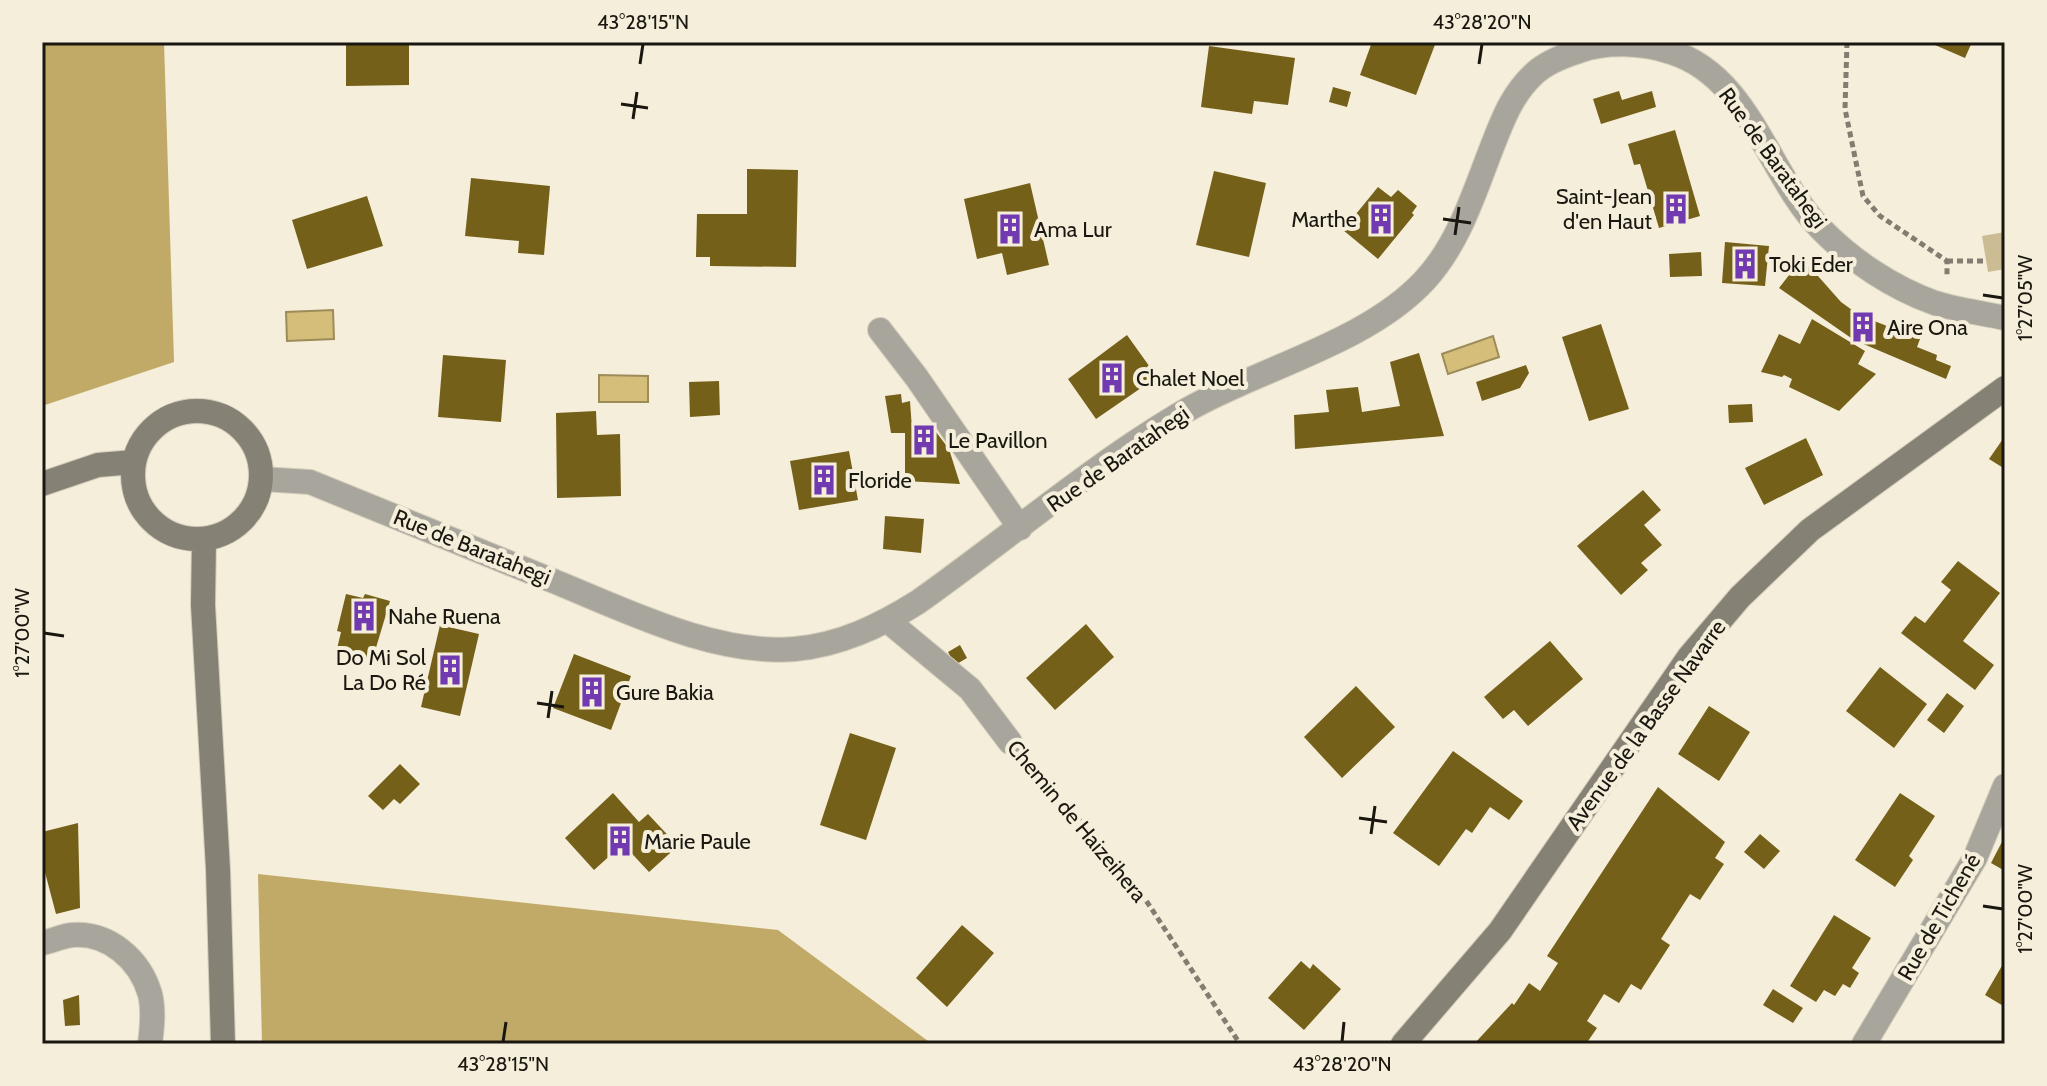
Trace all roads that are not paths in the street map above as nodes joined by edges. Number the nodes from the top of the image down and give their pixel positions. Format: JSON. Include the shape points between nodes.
{"nodes":[{"id":1,"x":2005,"y":318,"type":"edge"},
{"id":2,"x":880,"y":330,"type":"dead end"},
{"id":3,"x":2005,"y":388,"type":"edge"},
{"id":4,"x":134,"y":462,"type":"junction"},
{"id":5,"x":262,"y":479,"type":"junction"},
{"id":6,"x":42,"y":484,"type":"edge"},
{"id":7,"x":1020,"y":528,"type":"junction"},
{"id":8,"x":204,"y":540,"type":"junction"},
{"id":9,"x":888,"y":621,"type":"junction"},
{"id":10,"x":1010,"y":742,"type":"road end"},
{"id":11,"x":2005,"y":786,"type":"edge"},
{"id":12,"x":42,"y":943,"type":"edge"},
{"id":13,"x":150,"y":1044,"type":"edge"},
{"id":14,"x":223,"y":1044,"type":"edge"},
{"id":15,"x":1403,"y":1044,"type":"edge"},
{"id":16,"x":1864,"y":1044,"type":"edge"}],
"edges":[{"from":1,"to":7,"type":"street","name":"Rue de Baratahegi","via":[[1936,303],[1873,273],[1818,227],[1751,121],[1692,61],[1644,47],[1586,48],[1537,71],[1520,88],[1506,110],[1459,229],[1431,273],[1400,302],[1353,332],[1187,410],[1133,443]]},
{"from":2,"to":7,"type":"street"},
{"from":3,"to":15,"type":"street","name":"Avenue de la Basse Navarre","via":[[1810,530],[1740,597],[1689,657],[1500,931]]},
{"from":4,"to":5,"type":"street","via":[[143,440],[159,423],[180,412],[204,410],[228,417],[247,432],[259,454]]},
{"from":4,"to":6,"type":"street","via":[[98,465]]},
{"from":4,"to":8,"type":"street","via":[[133,486],[142,509],[158,527],[180,538]]},
{"from":5,"to":8,"type":"street","via":[[254,508],[232,530]]},
{"from":5,"to":9,"type":"street","name":"Rue de Baratahegi","via":[[310,482],[718,642],[793,649],[825,645]]},
{"from":7,"to":9,"type":"street","name":"Rue de Baratahegi"},
{"from":8,"to":14,"type":"street"},
{"from":9,"to":10,"type":"street","name":"Chemin de Haizeihera","via":[[970,689]]},
{"from":11,"to":16,"type":"street","name":"Rue de Tichené","via":[[1975,858]]},
{"from":12,"to":13,"type":"street","via":[[73,935],[106,939],[132,960],[150,993]]}]}
